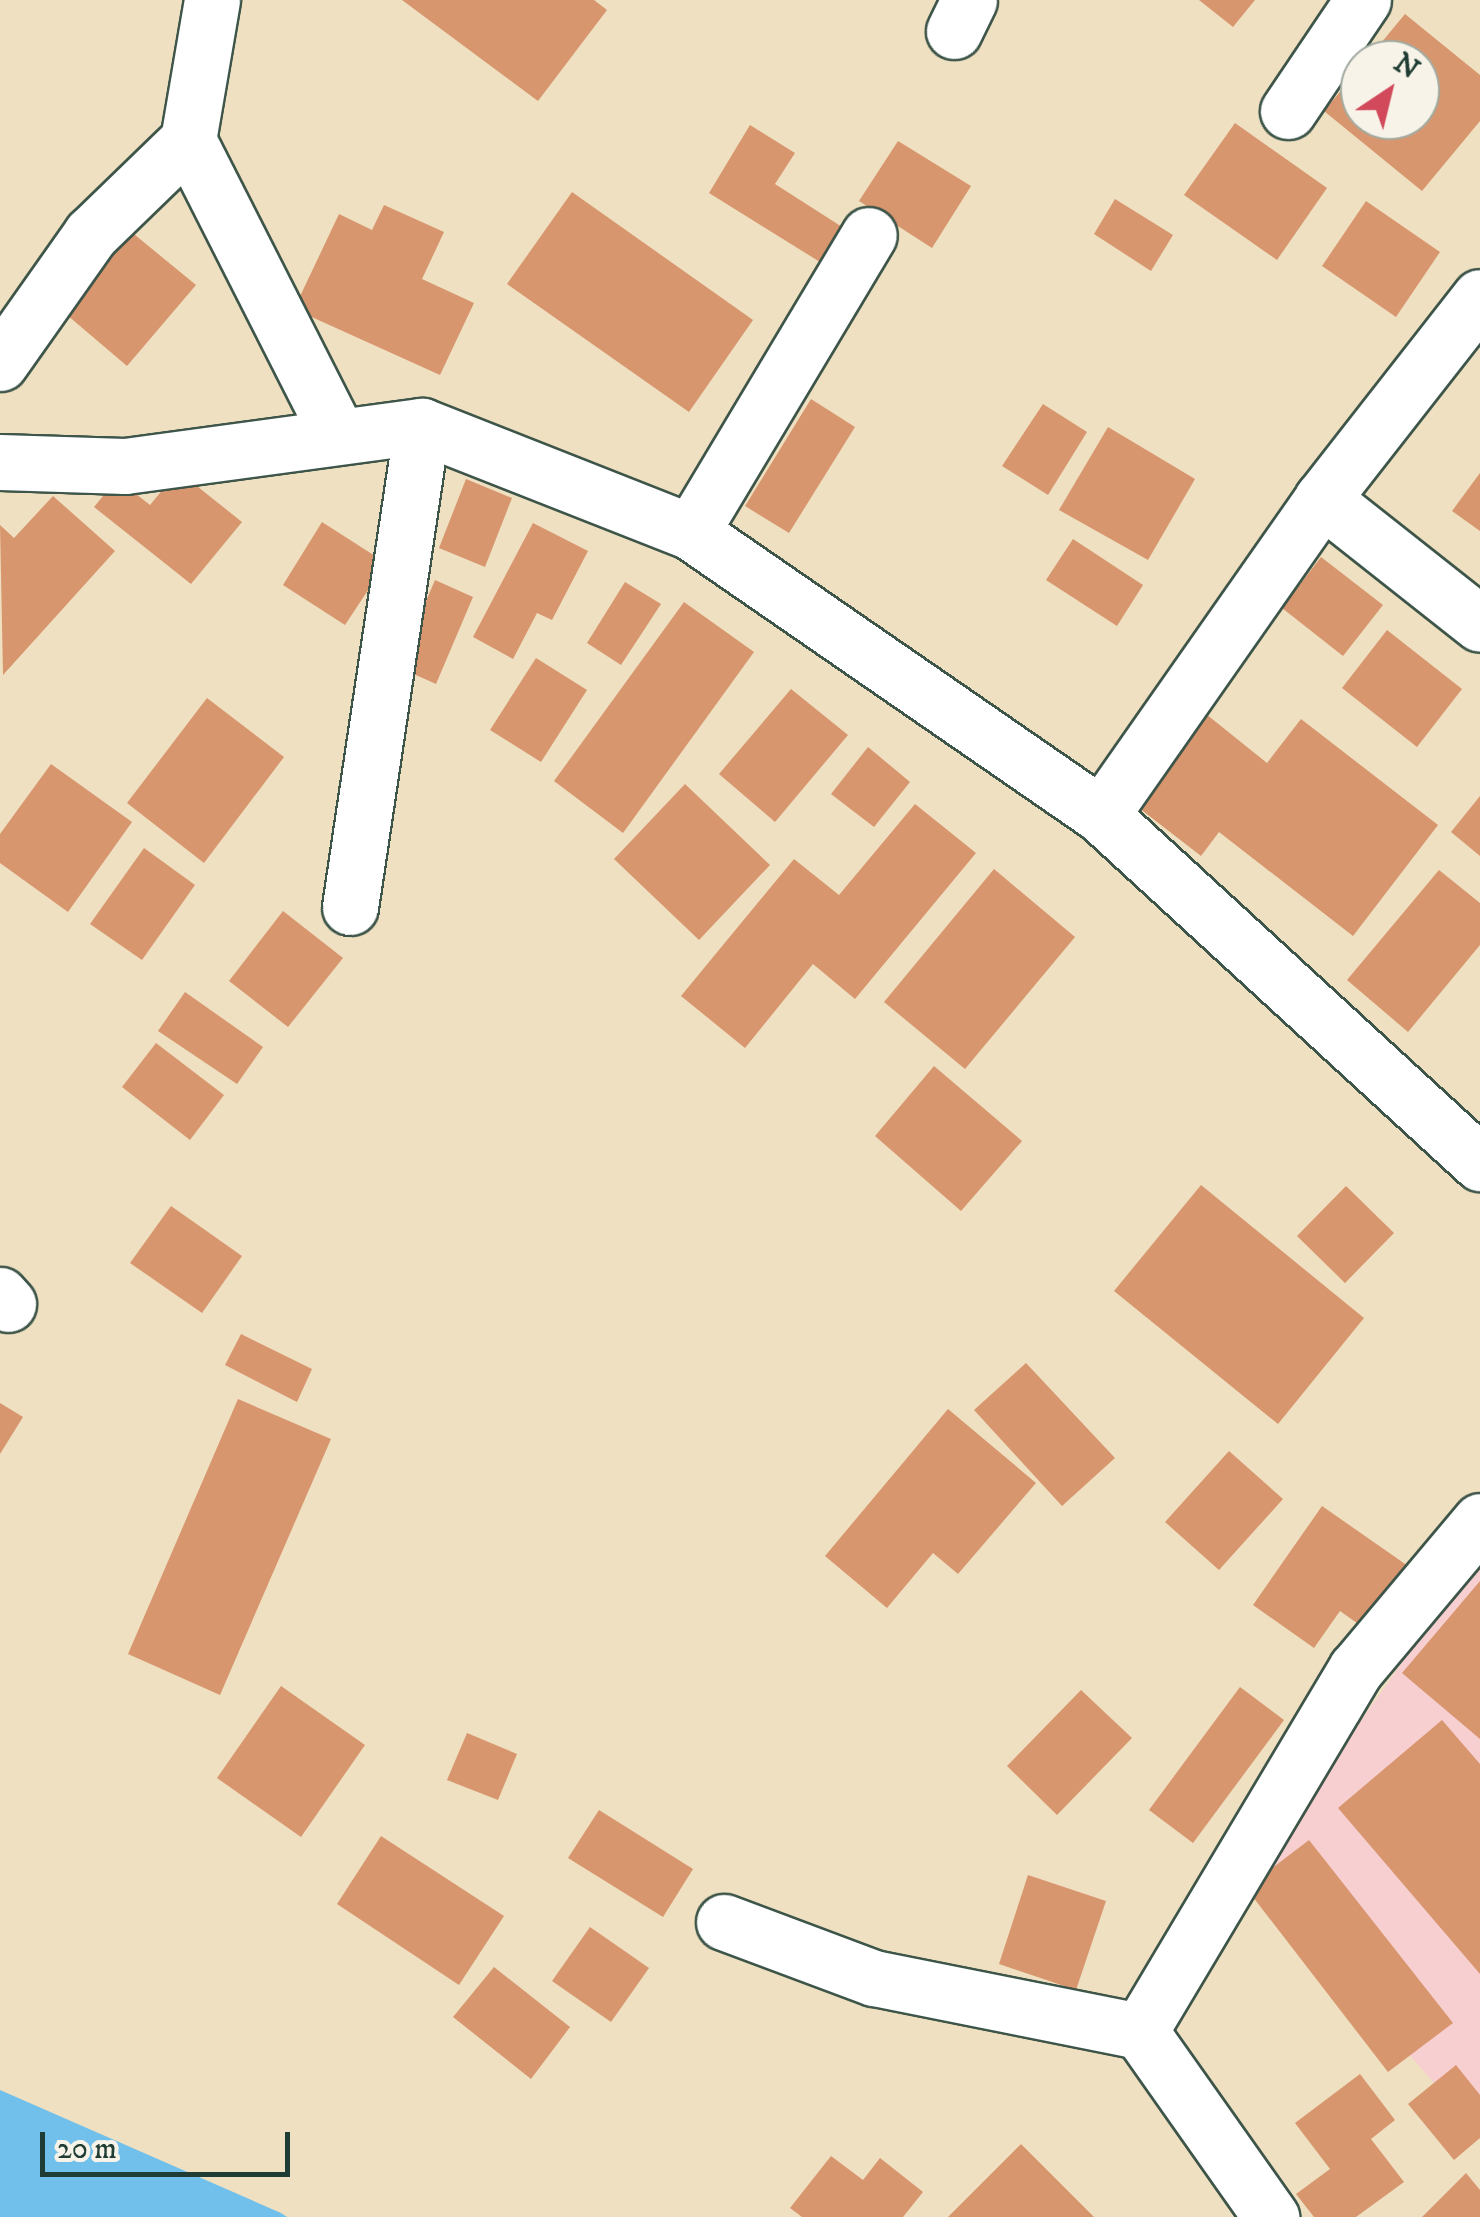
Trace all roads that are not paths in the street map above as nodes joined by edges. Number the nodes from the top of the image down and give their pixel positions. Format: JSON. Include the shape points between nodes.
{"nodes":[{"id":1,"x":212,"y":0,"type":"edge"},
{"id":2,"x":1363,"y":0,"type":"edge"},
{"id":3,"x":1288,"y":112,"type":"dead end"},
{"id":4,"x":188,"y":140,"type":"junction"},
{"id":5,"x":869,"y":235,"type":"dead end"},
{"id":6,"x":1480,"y":297,"type":"edge"},
{"id":7,"x":0,"y":363,"type":"edge"},
{"id":8,"x":422,"y":426,"type":"junction"},
{"id":9,"x":336,"y":432,"type":"junction"},
{"id":10,"x":0,"y":462,"type":"edge"},
{"id":11,"x":1322,"y":499,"type":"junction"},
{"id":12,"x":691,"y":532,"type":"junction"},
{"id":13,"x":1480,"y":624,"type":"edge"},
{"id":14,"x":1101,"y":815,"type":"junction"},
{"id":15,"x":350,"y":908,"type":"dead end"},
{"id":16,"x":1480,"y":1163,"type":"edge"},
{"id":17,"x":1480,"y":1521,"type":"edge"},
{"id":18,"x":724,"y":1922,"type":"dead end"},
{"id":19,"x":1140,"y":2031,"type":"junction"},
{"id":20,"x":1271,"y":2217,"type":"edge"}],
"edges":[{"from":1,"to":4,"type":"street"},
{"from":2,"to":3,"type":"street"},
{"from":4,"to":7,"type":"street","via":[[91,234]]},
{"from":4,"to":9,"type":"street"},
{"from":5,"to":12,"type":"street"},
{"from":6,"to":11,"type":"street"},
{"from":8,"to":9,"type":"street"},
{"from":8,"to":12,"type":"street"},
{"from":8,"to":15,"type":"street"},
{"from":9,"to":10,"type":"street","via":[[125,466]]},
{"from":11,"to":13,"type":"street"},
{"from":11,"to":14,"type":"street"},
{"from":12,"to":14,"type":"street"},
{"from":14,"to":16,"type":"street"},
{"from":17,"to":19,"type":"street","via":[[1356,1669]]},
{"from":18,"to":19,"type":"street","via":[[874,1978]]},
{"from":19,"to":20,"type":"street"}]}
